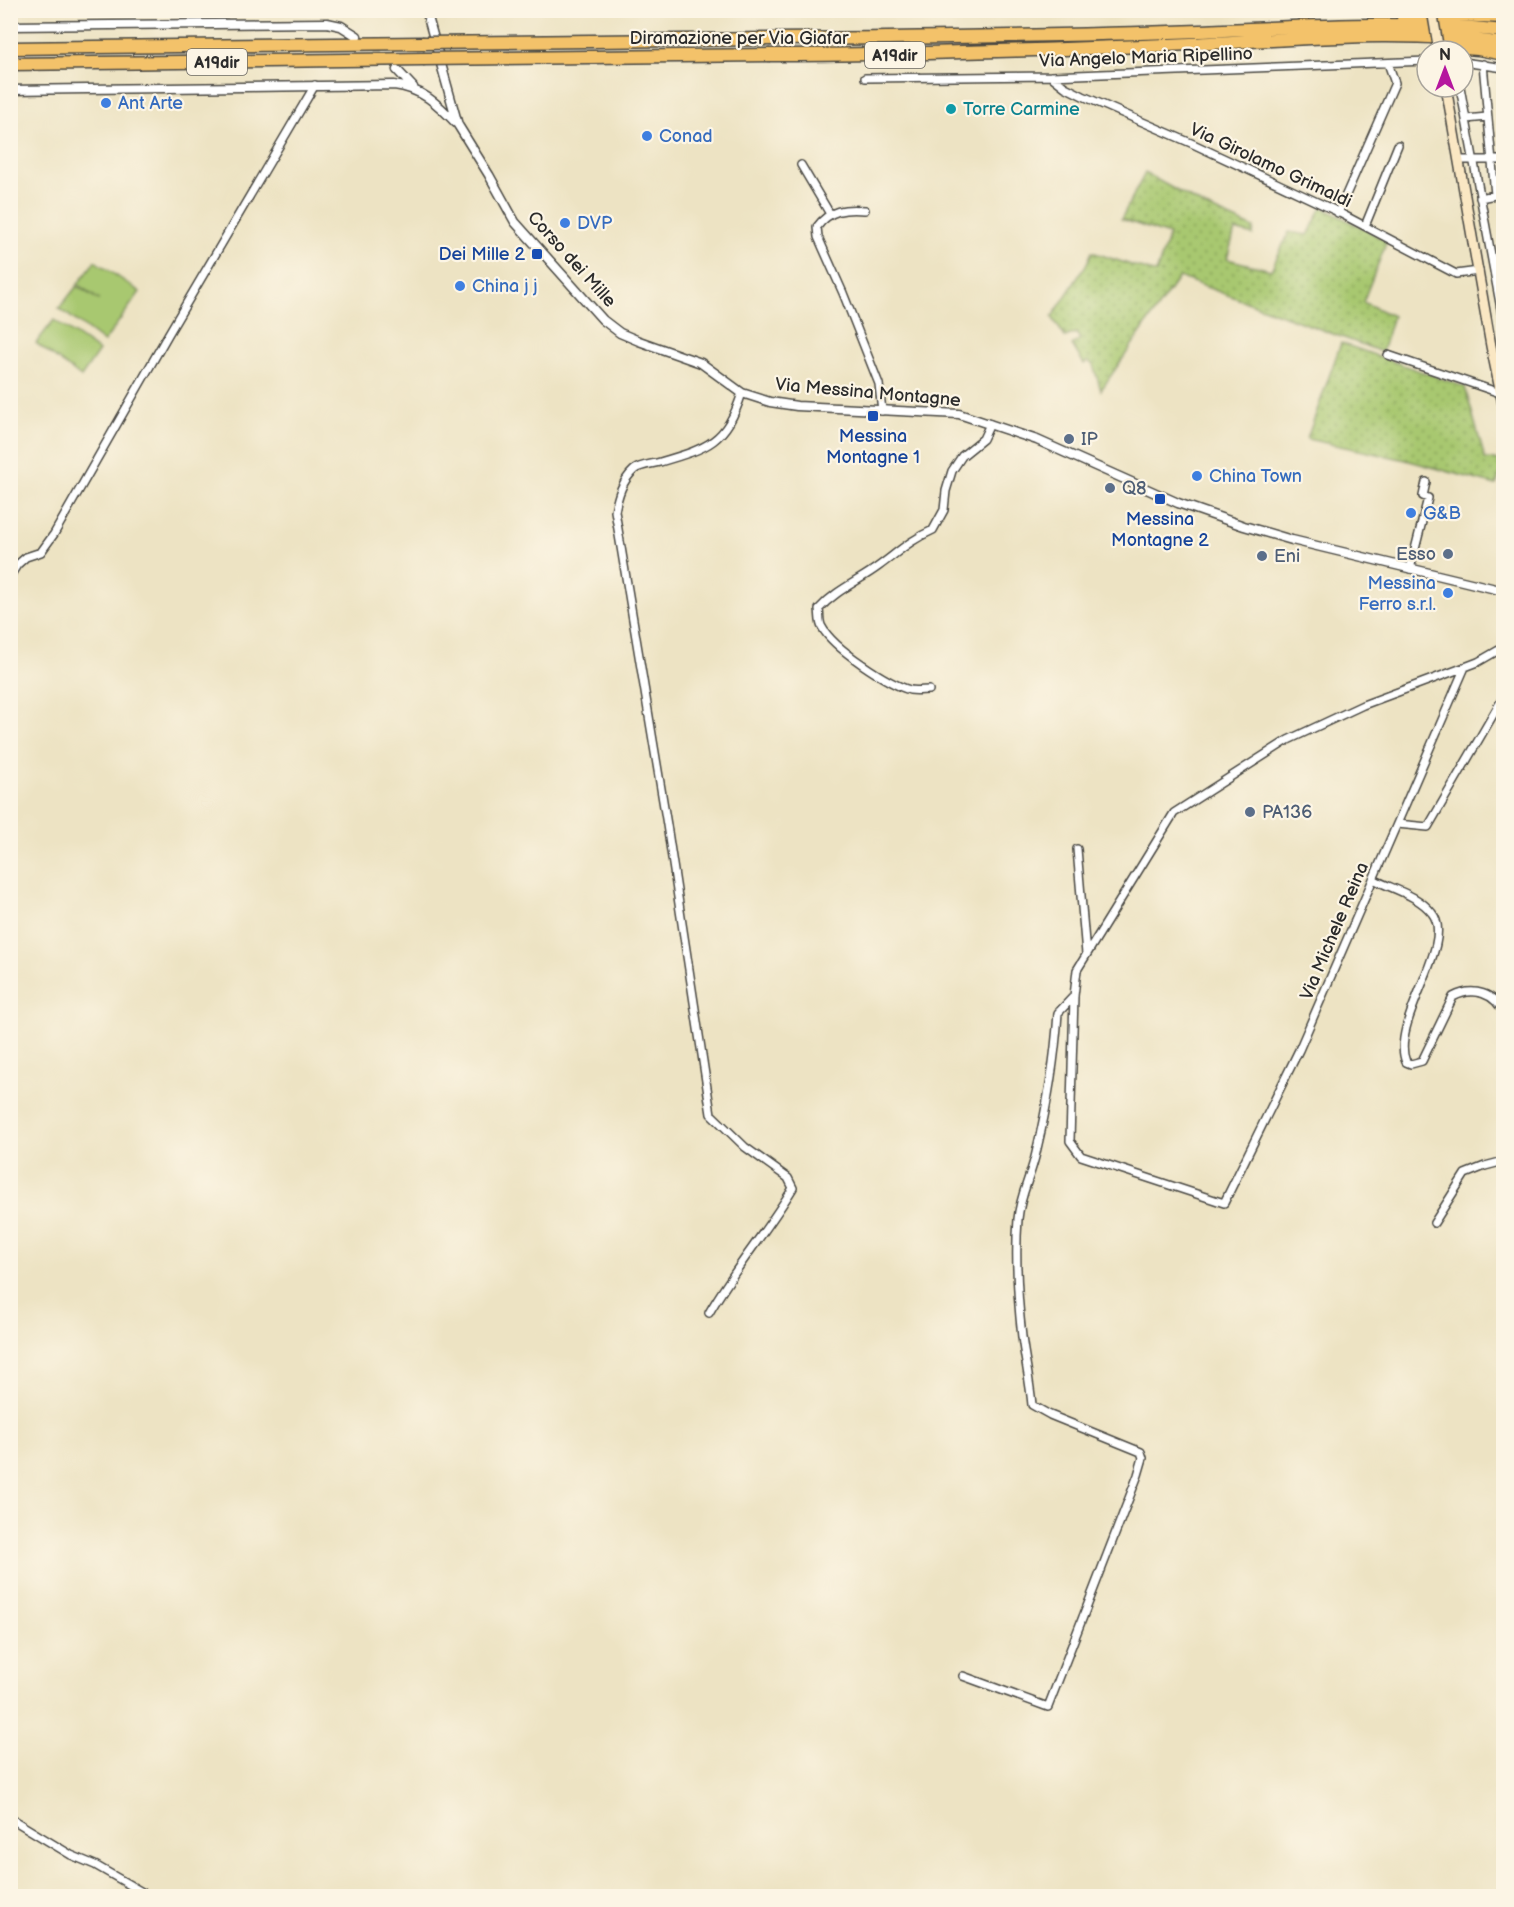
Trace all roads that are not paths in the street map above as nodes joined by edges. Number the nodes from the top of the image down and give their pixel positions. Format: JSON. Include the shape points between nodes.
{"nodes":[{"id":1,"x":426,"y":10,"type":"edge"},
{"id":2,"x":1432,"y":10,"type":"edge"},
{"id":3,"x":1503,"y":17,"type":"edge"},
{"id":4,"x":10,"y":26,"type":"edge"},
{"id":5,"x":1303,"y":26,"type":"junction"},
{"id":6,"x":1503,"y":31,"type":"edge"},
{"id":7,"x":357,"y":36,"type":"tunnel mouth"},
{"id":8,"x":1437,"y":39,"type":"edge"},
{"id":9,"x":1503,"y":44,"type":"edge"},
{"id":10,"x":1142,"y":46,"type":"junction"},
{"id":11,"x":10,"y":48,"type":"edge"},
{"id":12,"x":1503,"y":54,"type":"edge"},
{"id":13,"x":1415,"y":62,"type":"edge"},
{"id":14,"x":1388,"y":63,"type":"junction"},
{"id":15,"x":1475,"y":63,"type":"edge"},
{"id":16,"x":10,"y":64,"type":"edge"},
{"id":17,"x":1483,"y":64,"type":"junction"},
{"id":18,"x":1503,"y":68,"type":"edge"},
{"id":19,"x":397,"y":70,"type":"tunnel mouth"},
{"id":20,"x":1051,"y":76,"type":"junction"},
{"id":21,"x":865,"y":78,"type":"dead end"},
{"id":22,"x":315,"y":85,"type":"junction"},
{"id":23,"x":416,"y":89,"type":"junction"},
{"id":24,"x":10,"y":90,"type":"edge"},
{"id":25,"x":1448,"y":99,"type":"edge"},
{"id":26,"x":1462,"y":99,"type":"edge"},
{"id":27,"x":1487,"y":117,"type":"junction"},
{"id":28,"x":1466,"y":119,"type":"junction"},
{"id":29,"x":458,"y":125,"type":"junction"},
{"id":30,"x":1398,"y":145,"type":"dead end"},
{"id":31,"x":1460,"y":160,"type":"junction"},
{"id":32,"x":1472,"y":160,"type":"junction"},
{"id":33,"x":1491,"y":160,"type":"junction"},
{"id":34,"x":1503,"y":160,"type":"edge"},
{"id":35,"x":801,"y":165,"type":"dead end"},
{"id":36,"x":1480,"y":198,"type":"junction"},
{"id":37,"x":865,"y":210,"type":"dead end"},
{"id":38,"x":1338,"y":213,"type":"junction"},
{"id":39,"x":830,"y":214,"type":"junction"},
{"id":40,"x":1365,"y":226,"type":"junction"},
{"id":41,"x":1479,"y":272,"type":"junction"},
{"id":42,"x":1503,"y":277,"type":"edge"},
{"id":43,"x":1495,"y":279,"type":"junction"},
{"id":44,"x":1502,"y":312,"type":"edge"},
{"id":45,"x":1503,"y":325,"type":"edge"},
{"id":46,"x":1388,"y":355,"type":"dead end"},
{"id":47,"x":742,"y":393,"type":"junction"},
{"id":48,"x":1500,"y":393,"type":"junction"},
{"id":49,"x":1503,"y":409,"type":"edge"},
{"id":50,"x":882,"y":411,"type":"junction"},
{"id":51,"x":990,"y":424,"type":"junction"},
{"id":52,"x":1426,"y":482,"type":"dead end"},
{"id":53,"x":1410,"y":569,"type":"junction"},
{"id":54,"x":10,"y":576,"type":"edge"},
{"id":55,"x":1503,"y":591,"type":"edge"},
{"id":56,"x":1503,"y":647,"type":"edge"},
{"id":57,"x":1465,"y":667,"type":"junction"},
{"id":58,"x":929,"y":690,"type":"dead end"},
{"id":59,"x":1503,"y":696,"type":"edge"},
{"id":60,"x":1397,"y":824,"type":"junction"},
{"id":61,"x":1077,"y":849,"type":"dead end"},
{"id":62,"x":1373,"y":879,"type":"junction"},
{"id":63,"x":1086,"y":954,"type":"junction"},
{"id":64,"x":1074,"y":996,"type":"junction"},
{"id":65,"x":1503,"y":1014,"type":"edge"},
{"id":66,"x":1503,"y":1161,"type":"edge"},
{"id":67,"x":1434,"y":1223,"type":"dead end"},
{"id":68,"x":709,"y":1313,"type":"dead end"},
{"id":69,"x":963,"y":1676,"type":"dead end"},
{"id":70,"x":10,"y":1818,"type":"edge"},
{"id":71,"x":148,"y":1896,"type":"edge"}],
"edges":[{"from":1,"to":29,"type":"street","name":"Corso dei Mille"},
{"from":2,"to":8,"type":"main road","bridge":true},
{"from":3,"to":5,"type":"highway","via":[[1356,19]]},
{"from":4,"to":7,"type":"street","via":[[327,23]]},
{"from":5,"to":6,"type":"highway","name":"Diramazione per Via Giafar","number":"A19dir","via":[[1456,26]]},
{"from":5,"to":11,"type":"highway","name":"Diramazione per Via Giafar","number":"A19dir","bridge":true,"via":[[1037,35]]},
{"from":9,"to":10,"type":"highway","name":"Diramazione per Via Giafar","number":"A19dir","via":[[1381,37]]},
{"from":10,"to":12,"type":"highway","via":[[1390,44]]},
{"from":10,"to":16,"type":"highway","name":"Diramazione per Via Giafar","number":"A19dir","bridge":true,"via":[[930,54]]},
{"from":13,"to":14,"type":"street","name":"Via Angelo Maria Ripellino"},
{"from":14,"to":20,"type":"street","name":"Via Angelo Maria Ripellino"},
{"from":14,"to":38,"type":"street","via":[[1395,83]]},
{"from":15,"to":17,"type":"street"},
{"from":17,"to":18,"type":"street"},
{"from":17,"to":27,"type":"street"},
{"from":19,"to":23,"type":"street"},
{"from":20,"to":21,"type":"street","name":"Via Angelo Maria Ripellino"},
{"from":20,"to":38,"type":"street","name":"Via Girolamo Grimaldi","via":[[1083,96]]},
{"from":22,"to":23,"type":"street","via":[[394,85]]},
{"from":22,"to":24,"type":"street"},
{"from":22,"to":54,"type":"street","via":[[54,534],[41,552],[26,557]]},
{"from":23,"to":29,"type":"street"},
{"from":25,"to":31,"type":"main road"},
{"from":26,"to":28,"type":"street"},
{"from":27,"to":28,"type":"street"},
{"from":27,"to":33,"type":"street"},
{"from":28,"to":32,"type":"street"},
{"from":29,"to":47,"type":"street","name":"Corso dei Mille","via":[[515,222],[603,320],[620,333],[701,363]]},
{"from":30,"to":40,"type":"street"},
{"from":31,"to":32,"type":"street"},
{"from":31,"to":41,"type":"main road"},
{"from":32,"to":33,"type":"street"},
{"from":32,"to":36,"type":"street"},
{"from":33,"to":34,"type":"street"},
{"from":33,"to":36,"type":"street","via":[[1495,195]]},
{"from":35,"to":39,"type":"street"},
{"from":36,"to":43,"type":"street"},
{"from":37,"to":39,"type":"street","via":[[850,208]]},
{"from":38,"to":40,"type":"street","name":"Via Girolamo Grimaldi"},
{"from":39,"to":50,"type":"street","via":[[816,227],[818,237],[879,384]]},
{"from":40,"to":41,"type":"street","name":"Via Girolamo Grimaldi","via":[[1456,274]]},
{"from":41,"to":48,"type":"main road"},
{"from":42,"to":43,"type":"street"},
{"from":43,"to":44,"type":"street"},
{"from":44,"to":45,"type":"street"},
{"from":46,"to":48,"type":"street"},
{"from":47,"to":50,"type":"street","name":"Via Messina Montagne","via":[[796,406]]},
{"from":47,"to":68,"type":"street","via":[[734,417],[717,440],[694,453],[635,469],[619,490],[615,511],[711,1114],[745,1148],[788,1178],[793,1188]]},
{"from":48,"to":49,"type":"main road"},
{"from":50,"to":51,"type":"street","name":"Via Messina Montagne","via":[[959,414]]},
{"from":51,"to":53,"type":"street","name":"Via Messina Montagne","via":[[1244,526]]},
{"from":51,"to":58,"type":"street","via":[[983,439],[962,456],[952,471],[944,510],[933,530],[916,537],[831,596],[819,609],[821,627],[855,658],[884,679],[912,690]]},
{"from":52,"to":53,"type":"street","via":[[1423,496],[1428,498]]},
{"from":53,"to":55,"type":"street","name":"Via Messina Montagne"},
{"from":56,"to":57,"type":"street"},
{"from":57,"to":60,"type":"street","name":"Via Michele Reina"},
{"from":57,"to":63,"type":"street","via":[[1363,705],[1288,740],[1174,813]]},
{"from":59,"to":60,"type":"street","via":[[1428,827]]},
{"from":60,"to":62,"type":"street","name":"Via Michele Reina"},
{"from":61,"to":63,"type":"street"},
{"from":62,"to":64,"type":"street","name":"Via Michele Reina","via":[[1299,1050],[1224,1203],[1081,1156],[1070,1141]]},
{"from":62,"to":65,"type":"street","via":[[1426,906],[1437,924],[1436,945],[1403,1044],[1406,1062],[1422,1061],[1453,997],[1460,993],[1485,993]]},
{"from":63,"to":64,"type":"street","via":[[1077,970]]},
{"from":64,"to":69,"type":"street","via":[[1058,1013],[1054,1066],[1018,1220],[1022,1338],[1032,1405],[1141,1452],[1143,1458],[1048,1707]]},
{"from":66,"to":67,"type":"street","via":[[1465,1174]]},
{"from":70,"to":71,"type":"street"}]}
